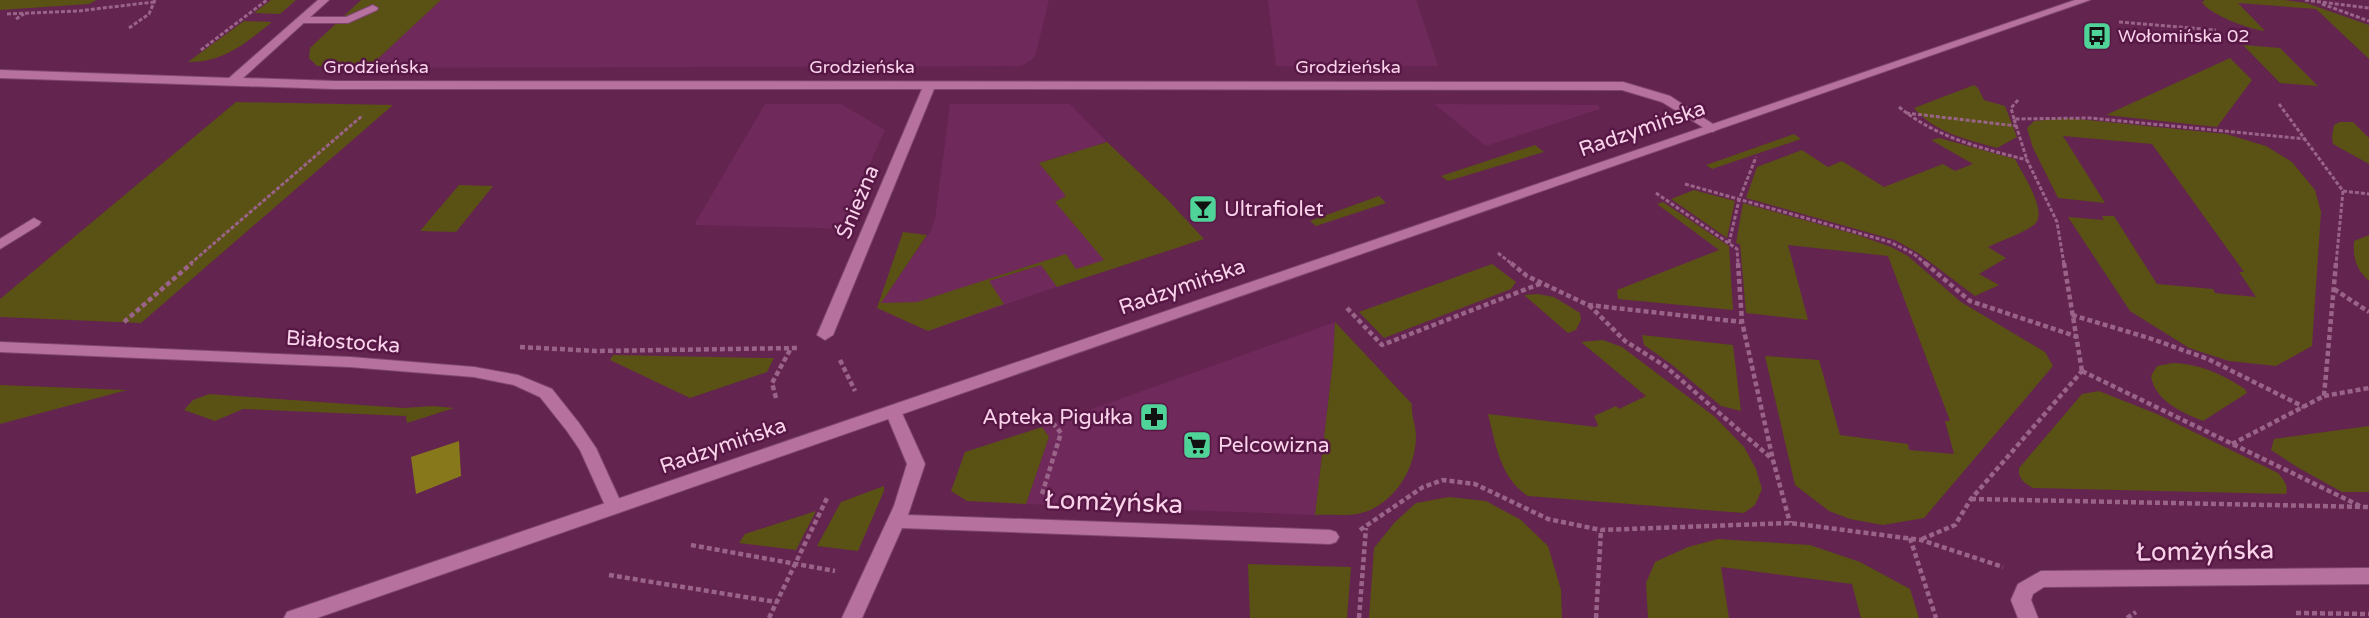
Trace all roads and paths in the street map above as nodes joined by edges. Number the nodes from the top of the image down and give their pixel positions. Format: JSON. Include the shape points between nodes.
{"nodes":[{"id":1,"x":267,"y":0,"type":"edge"},
{"id":2,"x":324,"y":0,"type":"edge"},
{"id":3,"x":2085,"y":0,"type":"edge"},
{"id":4,"x":2305,"y":0,"type":"edge"},
{"id":5,"x":154,"y":1,"type":"edge"},
{"id":6,"x":2316,"y":1,"type":"edge"},
{"id":7,"x":373,"y":8,"type":"dead end"},
{"id":8,"x":2369,"y":8,"type":"edge"},
{"id":9,"x":7,"y":14,"type":"dead end"},
{"id":10,"x":25,"y":14,"type":"junction"},
{"id":11,"x":16,"y":19,"type":"dead end"},
{"id":12,"x":303,"y":20,"type":"junction"},
{"id":13,"x":2369,"y":21,"type":"edge"},
{"id":14,"x":2119,"y":22,"type":"dead end"},
{"id":15,"x":129,"y":28,"type":"dead end"},
{"id":16,"x":2216,"y":30,"type":"dead end"},
{"id":17,"x":199,"y":51,"type":"dead end"},
{"id":18,"x":0,"y":74,"type":"edge"},
{"id":19,"x":232,"y":82,"type":"junction"},
{"id":20,"x":930,"y":85,"type":"junction"},
{"id":21,"x":2019,"y":99,"type":"dead end"},
{"id":22,"x":2279,"y":104,"type":"dead end"},
{"id":23,"x":1899,"y":107,"type":"dead end"},
{"id":24,"x":1905,"y":113,"type":"junction"},
{"id":25,"x":364,"y":114,"type":"dead end"},
{"id":26,"x":2014,"y":119,"type":"junction"},
{"id":27,"x":2017,"y":126,"type":"junction"},
{"id":28,"x":1713,"y":128,"type":"junction"},
{"id":29,"x":2306,"y":139,"type":"junction"},
{"id":30,"x":1756,"y":157,"type":"dead end"},
{"id":31,"x":2027,"y":160,"type":"junction"},
{"id":32,"x":1685,"y":184,"type":"dead end"},
{"id":33,"x":2343,"y":191,"type":"junction"},
{"id":34,"x":1656,"y":193,"type":"dead end"},
{"id":35,"x":2369,"y":194,"type":"edge"},
{"id":36,"x":1739,"y":200,"type":"junction"},
{"id":37,"x":34,"y":222,"type":"dead end"},
{"id":38,"x":1729,"y":243,"type":"junction"},
{"id":39,"x":0,"y":245,"type":"edge"},
{"id":40,"x":1498,"y":253,"type":"dead end"},
{"id":41,"x":1542,"y":283,"type":"junction"},
{"id":42,"x":2334,"y":289,"type":"junction"},
{"id":43,"x":1588,"y":305,"type":"junction"},
{"id":44,"x":1347,"y":308,"type":"dead end"},
{"id":45,"x":2369,"y":312,"type":"edge"},
{"id":46,"x":2072,"y":315,"type":"junction"},
{"id":47,"x":1742,"y":322,"type":"junction"},
{"id":48,"x":116,"y":329,"type":"dead end"},
{"id":49,"x":828,"y":330,"type":"junction"},
{"id":50,"x":2075,"y":336,"type":"junction"},
{"id":51,"x":512,"y":346,"type":"dead end"},
{"id":52,"x":0,"y":347,"type":"edge"},
{"id":53,"x":790,"y":350,"type":"junction"},
{"id":54,"x":2082,"y":371,"type":"junction"},
{"id":55,"x":2369,"y":388,"type":"edge"},
{"id":56,"x":2324,"y":396,"type":"junction"},
{"id":57,"x":776,"y":398,"type":"dead end"},
{"id":58,"x":2304,"y":407,"type":"junction"},
{"id":59,"x":893,"y":411,"type":"junction"},
{"id":60,"x":1047,"y":416,"type":"dead end"},
{"id":61,"x":870,"y":419,"type":"junction"},
{"id":62,"x":2232,"y":444,"type":"junction"},
{"id":63,"x":1773,"y":460,"type":"junction"},
{"id":64,"x":828,"y":496,"type":"dead end"},
{"id":65,"x":1971,"y":499,"type":"junction"},
{"id":66,"x":614,"y":507,"type":"junction"},
{"id":67,"x":2366,"y":507,"type":"edge"},
{"id":68,"x":896,"y":521,"type":"junction"},
{"id":69,"x":1790,"y":524,"type":"junction"},
{"id":70,"x":1032,"y":526,"type":"junction"},
{"id":71,"x":1366,"y":528,"type":"junction"},
{"id":72,"x":1600,"y":530,"type":"junction"},
{"id":73,"x":1330,"y":537,"type":"joint"},
{"id":74,"x":1910,"y":538,"type":"junction"},
{"id":75,"x":1921,"y":540,"type":"junction"},
{"id":76,"x":691,"y":545,"type":"dead end"},
{"id":77,"x":795,"y":564,"type":"junction"},
{"id":78,"x":609,"y":575,"type":"dead end"},
{"id":79,"x":871,"y":576,"type":"junction"},
{"id":80,"x":2369,"y":576,"type":"edge"},
{"id":81,"x":2041,"y":579,"type":"junction"},
{"id":82,"x":776,"y":602,"type":"junction"},
{"id":83,"x":294,"y":618,"type":"edge"},
{"id":84,"x":769,"y":618,"type":"edge"},
{"id":85,"x":852,"y":618,"type":"edge"},
{"id":86,"x":1359,"y":618,"type":"edge"},
{"id":87,"x":1596,"y":618,"type":"edge"},
{"id":88,"x":1936,"y":618,"type":"edge"},
{"id":89,"x":2028,"y":618,"type":"edge"}],
"edges":[{"from":1,"to":17,"type":"path"},
{"from":2,"to":12,"type":"street"},
{"from":3,"to":28,"type":"street","name":"Radzymińska"},
{"from":4,"to":6,"type":"path"},
{"from":5,"to":10,"type":"path"},
{"from":5,"to":15,"type":"path","via":[[149,14]]},
{"from":6,"to":8,"type":"path"},
{"from":6,"to":13,"type":"path"},
{"from":7,"to":12,"type":"street","via":[[348,20]]},
{"from":9,"to":10,"type":"path"},
{"from":10,"to":11,"type":"path"},
{"from":12,"to":19,"type":"street"},
{"from":14,"to":16,"type":"path"},
{"from":18,"to":19,"type":"street","name":"Grodzieńska"},
{"from":19,"to":20,"type":"street","name":"Grodzieńska"},
{"from":20,"to":28,"type":"street","name":"Grodzieńska","via":[[1623,86],[1666,99]]},
{"from":20,"to":49,"type":"street","name":"Śnieżna"},
{"from":21,"to":26,"type":"path","via":[[2011,108]]},
{"from":22,"to":29,"type":"path"},
{"from":23,"to":24,"type":"path"},
{"from":24,"to":27,"type":"path"},
{"from":24,"to":31,"type":"path","via":[[1948,137]]},
{"from":25,"to":48,"type":"path"},
{"from":26,"to":27,"type":"path"},
{"from":26,"to":29,"type":"path","via":[[2090,118]]},
{"from":27,"to":31,"type":"path"},
{"from":28,"to":59,"type":"street","name":"Radzymińska"},
{"from":29,"to":33,"type":"path"},
{"from":30,"to":36,"type":"path"},
{"from":31,"to":46,"type":"path","via":[[2057,222]]},
{"from":32,"to":36,"type":"path"},
{"from":33,"to":35,"type":"path"},
{"from":33,"to":42,"type":"path"},
{"from":34,"to":38,"type":"path"},
{"from":36,"to":38,"type":"path"},
{"from":36,"to":50,"type":"path","via":[[1890,242],[1914,254],[1970,301]]},
{"from":37,"to":39,"type":"street"},
{"from":38,"to":47,"type":"path","via":[[1737,249]]},
{"from":40,"to":41,"type":"path"},
{"from":41,"to":43,"type":"path"},
{"from":41,"to":44,"type":"path","via":[[1382,345]]},
{"from":42,"to":45,"type":"path"},
{"from":42,"to":56,"type":"path"},
{"from":43,"to":47,"type":"path"},
{"from":43,"to":63,"type":"path","via":[[1625,341],[1665,366]]},
{"from":46,"to":50,"type":"path"},
{"from":46,"to":58,"type":"path","via":[[2208,359]]},
{"from":47,"to":63,"type":"path"},
{"from":49,"to":53,"type":"path"},
{"from":49,"to":61,"type":"path","via":[[840,337],[841,366]]},
{"from":50,"to":54,"type":"path"},
{"from":51,"to":53,"type":"path","via":[[596,351]]},
{"from":52,"to":66,"type":"street","name":"Białostocka","via":[[350,362],[474,372],[518,380],[546,393],[573,427],[588,448]]},
{"from":53,"to":57,"type":"path","via":[[772,382]]},
{"from":54,"to":62,"type":"path"},
{"from":54,"to":65,"type":"path"},
{"from":55,"to":56,"type":"path"},
{"from":56,"to":58,"type":"path"},
{"from":58,"to":62,"type":"path"},
{"from":59,"to":61,"type":"street","name":"Radzymińska"},
{"from":59,"to":68,"type":"street","via":[[916,464]]},
{"from":60,"to":70,"type":"path","via":[[1060,433]]},
{"from":61,"to":66,"type":"street","name":"Radzymińska"},
{"from":62,"to":67,"type":"path"},
{"from":63,"to":69,"type":"path"},
{"from":64,"to":77,"type":"path"},
{"from":65,"to":67,"type":"path"},
{"from":65,"to":75,"type":"path","via":[[1955,525]]},
{"from":66,"to":83,"type":"street","name":"Radzymińska"},
{"from":68,"to":70,"type":"street","name":"Łomżyńska"},
{"from":68,"to":79,"type":"street"},
{"from":69,"to":72,"type":"path"},
{"from":69,"to":74,"type":"path"},
{"from":70,"to":73,"type":"street","name":"Łomżyńska"},
{"from":71,"to":72,"type":"path","via":[[1423,486],[1443,480],[1475,484],[1548,519]]},
{"from":71,"to":73,"type":"path"},
{"from":71,"to":86,"type":"path"},
{"from":72,"to":87,"type":"path"},
{"from":74,"to":75,"type":"path"},
{"from":74,"to":88,"type":"path"},
{"from":75,"to":81,"type":"path"},
{"from":76,"to":77,"type":"path"},
{"from":77,"to":79,"type":"path"},
{"from":77,"to":82,"type":"path"},
{"from":78,"to":82,"type":"path"},
{"from":79,"to":85,"type":"street"},
{"from":80,"to":81,"type":"street","name":"Łomżyńska"},
{"from":81,"to":89,"type":"street","via":[[2025,590],[2021,600]]},
{"from":82,"to":84,"type":"path"}]}
